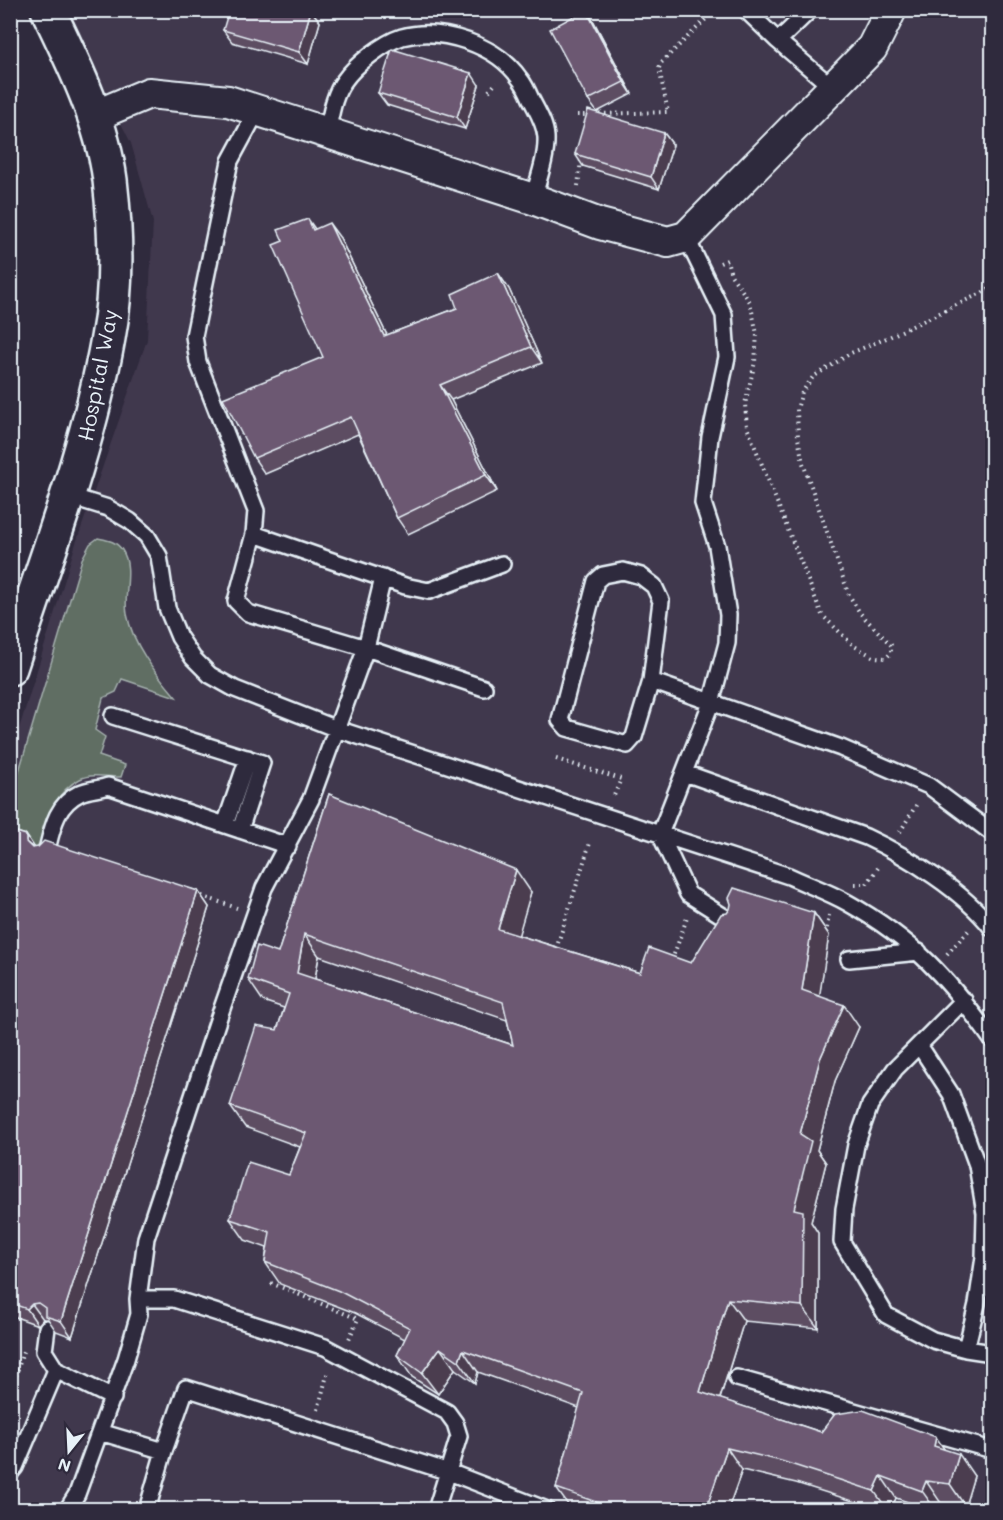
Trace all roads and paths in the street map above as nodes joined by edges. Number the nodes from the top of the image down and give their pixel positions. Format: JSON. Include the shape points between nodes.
{"nodes":[{"id":1,"x":48,"y":10,"type":"edge"},
{"id":2,"x":746,"y":10,"type":"edge"},
{"id":3,"x":810,"y":10,"type":"edge"},
{"id":4,"x":891,"y":10,"type":"edge"},
{"id":5,"x":708,"y":17,"type":"dead end"},
{"id":6,"x":778,"y":41,"type":"junction"},
{"id":7,"x":832,"y":87,"type":"junction"},
{"id":8,"x":257,"y":111,"type":"junction"},
{"id":9,"x":577,"y":115,"type":"dead end"},
{"id":10,"x":94,"y":116,"type":"junction"},
{"id":11,"x":327,"y":133,"type":"junction"},
{"id":12,"x":581,"y":157,"type":"edge"},
{"id":13,"x":578,"y":186,"type":"dead end"},
{"id":14,"x":533,"y":200,"type":"junction"},
{"id":15,"x":686,"y":237,"type":"junction"},
{"id":16,"x":718,"y":264,"type":"dead end"},
{"id":17,"x":993,"y":288,"type":"edge"},
{"id":18,"x":66,"y":495,"type":"junction"},
{"id":19,"x":254,"y":534,"type":"junction"},
{"id":20,"x":502,"y":564,"type":"dead end"},
{"id":21,"x":383,"y":578,"type":"junction"},
{"id":22,"x":366,"y":648,"type":"junction"},
{"id":23,"x":10,"y":668,"type":"edge"},
{"id":24,"x":651,"y":681,"type":"junction"},
{"id":25,"x":484,"y":688,"type":"dead end"},
{"id":26,"x":711,"y":703,"type":"junction"},
{"id":27,"x":113,"y":716,"type":"dead end"},
{"id":28,"x":337,"y":729,"type":"junction"},
{"id":29,"x":555,"y":759,"type":"dead end"},
{"id":30,"x":255,"y":761,"type":"junction"},
{"id":31,"x":685,"y":773,"type":"junction"},
{"id":32,"x":921,"y":796,"type":"dead end"},
{"id":33,"x":610,"y":804,"type":"dead end"},
{"id":34,"x":225,"y":825,"type":"junction"},
{"id":35,"x":240,"y":830,"type":"junction"},
{"id":36,"x":993,"y":833,"type":"edge"},
{"id":37,"x":660,"y":834,"type":"junction"},
{"id":38,"x":896,"y":839,"type":"dead end"},
{"id":39,"x":590,"y":843,"type":"dead end"},
{"id":40,"x":288,"y":846,"type":"junction"},
{"id":41,"x":46,"y":854,"type":"edge"},
{"id":42,"x":883,"y":859,"type":"dead end"},
{"id":43,"x":846,"y":884,"type":"dead end"},
{"id":44,"x":194,"y":894,"type":"edge"},
{"id":45,"x":244,"y":910,"type":"dead end"},
{"id":46,"x":830,"y":912,"type":"dead end"},
{"id":47,"x":687,"y":918,"type":"dead end"},
{"id":48,"x":974,"y":925,"type":"dead end"},
{"id":49,"x":737,"y":926,"type":"edge"},
{"id":50,"x":993,"y":928,"type":"edge"},
{"id":51,"x":825,"y":941,"type":"dead end"},
{"id":52,"x":558,"y":943,"type":"dead end"},
{"id":53,"x":919,"y":952,"type":"junction"},
{"id":54,"x":947,"y":954,"type":"dead end"},
{"id":55,"x":849,"y":959,"type":"dead end"},
{"id":56,"x":671,"y":965,"type":"edge"},
{"id":57,"x":964,"y":1000,"type":"junction"},
{"id":58,"x":993,"y":1040,"type":"edge"},
{"id":59,"x":919,"y":1045,"type":"junction"},
{"id":60,"x":271,"y":1283,"type":"edge"},
{"id":61,"x":138,"y":1299,"type":"junction"},
{"id":62,"x":47,"y":1328,"type":"edge"},
{"id":63,"x":347,"y":1344,"type":"dead end"},
{"id":64,"x":24,"y":1349,"type":"dead end"},
{"id":65,"x":966,"y":1349,"type":"junction"},
{"id":66,"x":993,"y":1353,"type":"edge"},
{"id":67,"x":330,"y":1365,"type":"dead end"},
{"id":68,"x":56,"y":1370,"type":"junction"},
{"id":69,"x":737,"y":1378,"type":"dead end"},
{"id":70,"x":12,"y":1382,"type":"edge"},
{"id":71,"x":10,"y":1392,"type":"edge"},
{"id":72,"x":113,"y":1398,"type":"junction"},
{"id":73,"x":317,"y":1416,"type":"dead end"},
{"id":74,"x":100,"y":1432,"type":"junction"},
{"id":75,"x":993,"y":1450,"type":"edge"},
{"id":76,"x":164,"y":1451,"type":"junction"},
{"id":77,"x":448,"y":1472,"type":"junction"},
{"id":78,"x":10,"y":1473,"type":"edge"},
{"id":79,"x":292,"y":1503,"type":"dead end"},
{"id":80,"x":67,"y":1509,"type":"edge"},
{"id":81,"x":147,"y":1509,"type":"edge"},
{"id":82,"x":290,"y":1509,"type":"edge"},
{"id":83,"x":436,"y":1509,"type":"edge"},
{"id":84,"x":547,"y":1509,"type":"edge"}],
"edges":[{"from":1,"to":10,"type":"street","name":"Hospital Way","via":[[75,64]]},
{"from":2,"to":6,"type":"lane"},
{"from":3,"to":6,"type":"lane"},
{"from":4,"to":7,"type":"street","via":[[872,48]]},
{"from":5,"to":9,"type":"path","via":[[658,68],[668,112]]},
{"from":6,"to":7,"type":"lane"},
{"from":7,"to":15,"type":"street"},
{"from":8,"to":10,"type":"street","via":[[228,101],[149,93]]},
{"from":8,"to":11,"type":"street"},
{"from":8,"to":19,"type":"lane","via":[[230,162],[194,336],[198,362],[256,511]]},
{"from":10,"to":18,"type":"street","name":"Hospital Way","via":[[110,179],[116,258],[109,336]]},
{"from":11,"to":14,"type":"street"},
{"from":11,"to":14,"type":"lane","via":[[344,80],[365,57],[401,37],[437,34],[476,43],[520,78],[542,119],[545,151]]},
{"from":12,"to":13,"type":"path"},
{"from":14,"to":15,"type":"street","via":[[600,224],[668,242]]},
{"from":15,"to":26,"type":"lane","via":[[724,315],[727,357],[710,437],[703,503],[717,546],[728,615],[727,643]]},
{"from":16,"to":17,"type":"path","via":[[727,260],[731,275],[750,302],[757,334],[746,404],[747,427],[822,615],[854,646],[874,657],[886,658],[891,645],[860,613],[849,595],[803,463],[797,409],[802,392],[813,377],[851,353]]},
{"from":18,"to":23,"type":"street","name":"Hospital Way"},
{"from":18,"to":28,"type":"lane","via":[[108,508],[147,536],[159,556],[167,608],[178,637],[210,675],[235,689]]},
{"from":19,"to":21,"type":"lane"},
{"from":19,"to":22,"type":"lane","via":[[237,601],[248,613]]},
{"from":20,"to":21,"type":"lane","via":[[429,591]]},
{"from":21,"to":22,"type":"lane"},
{"from":22,"to":25,"type":"lane"},
{"from":22,"to":28,"type":"lane"},
{"from":24,"to":24,"type":"lane","via":[[634,737],[627,745],[567,728],[560,720],[596,582],[603,575],[623,571],[641,576],[654,586],[661,601]]},
{"from":24,"to":26,"type":"lane"},
{"from":26,"to":31,"type":"lane"},
{"from":26,"to":36,"type":"lane","via":[[841,748],[929,786]]},
{"from":27,"to":30,"type":"lane"},
{"from":28,"to":37,"type":"lane"},
{"from":28,"to":40,"type":"lane","via":[[311,799]]},
{"from":29,"to":33,"type":"path","via":[[621,779]]},
{"from":30,"to":34,"type":"lane"},
{"from":30,"to":35,"type":"lane"},
{"from":31,"to":37,"type":"lane"},
{"from":31,"to":50,"type":"lane","via":[[890,849],[944,883]]},
{"from":32,"to":38,"type":"path"},
{"from":34,"to":35,"type":"lane"},
{"from":34,"to":41,"type":"lane","via":[[108,786],[81,793],[61,808]]},
{"from":35,"to":40,"type":"lane"},
{"from":37,"to":49,"type":"lane","via":[[688,894]]},
{"from":37,"to":53,"type":"lane","via":[[789,876],[845,901]]},
{"from":39,"to":52,"type":"path"},
{"from":40,"to":61,"type":"lane","via":[[264,888],[153,1216]]},
{"from":42,"to":43,"type":"path","via":[[867,884]]},
{"from":44,"to":45,"type":"path"},
{"from":46,"to":51,"type":"path"},
{"from":47,"to":56,"type":"path"},
{"from":48,"to":54,"type":"path"},
{"from":53,"to":55,"type":"lane"},
{"from":53,"to":57,"type":"lane"},
{"from":57,"to":58,"type":"lane"},
{"from":57,"to":59,"type":"lane"},
{"from":59,"to":65,"type":"lane","via":[[951,1094],[977,1165],[985,1213],[982,1269]]},
{"from":59,"to":65,"type":"lane","via":[[870,1105],[856,1145],[843,1209],[842,1242],[886,1315],[933,1340]]},
{"from":60,"to":63,"type":"path","via":[[358,1319]]},
{"from":61,"to":72,"type":"lane","via":[[139,1314]]},
{"from":61,"to":77,"type":"lane","via":[[174,1299],[325,1347],[447,1412],[459,1436]]},
{"from":62,"to":68,"type":"lane","via":[[44,1351]]},
{"from":64,"to":70,"type":"path"},
{"from":65,"to":66,"type":"lane"},
{"from":67,"to":73,"type":"path"},
{"from":68,"to":72,"type":"lane"},
{"from":68,"to":78,"type":"lane"},
{"from":69,"to":75,"type":"lane"},
{"from":70,"to":71,"type":"path"},
{"from":72,"to":74,"type":"lane"},
{"from":74,"to":76,"type":"lane"},
{"from":74,"to":80,"type":"lane","via":[[77,1494]]},
{"from":76,"to":77,"type":"lane","via":[[186,1388]]},
{"from":76,"to":81,"type":"lane"},
{"from":77,"to":83,"type":"lane"},
{"from":77,"to":84,"type":"lane"},
{"from":79,"to":82,"type":"path"}]}
